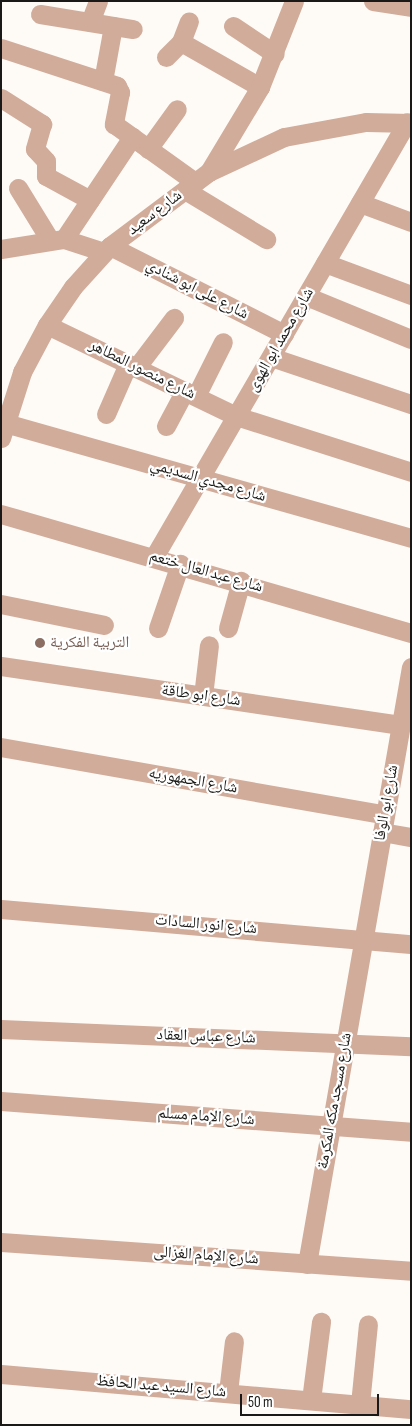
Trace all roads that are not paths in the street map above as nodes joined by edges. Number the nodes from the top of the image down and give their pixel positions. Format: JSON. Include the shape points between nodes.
{"nodes":[{"id":1,"x":98,"y":1,"type":"edge"},
{"id":2,"x":294,"y":1,"type":"edge"},
{"id":3,"x":376,"y":1,"type":"edge"},
{"id":4,"x":411,"y":7,"type":"edge"},
{"id":5,"x":40,"y":14,"type":"dead end"},
{"id":6,"x":189,"y":21,"type":"dead end"},
{"id":7,"x":90,"y":22,"type":"junction"},
{"id":8,"x":113,"y":26,"type":"junction"},
{"id":9,"x":232,"y":26,"type":"dead end"},
{"id":10,"x":133,"y":29,"type":"dead end"},
{"id":11,"x":181,"y":42,"type":"junction"},
{"id":12,"x":1,"y":48,"type":"edge"},
{"id":13,"x":275,"y":54,"type":"junction"},
{"id":14,"x":166,"y":57,"type":"dead end"},
{"id":15,"x":103,"y":81,"type":"junction"},
{"id":16,"x":260,"y":87,"type":"junction"},
{"id":17,"x":1,"y":98,"type":"edge"},
{"id":18,"x":177,"y":109,"type":"dead end"},
{"id":19,"x":409,"y":122,"type":"edge"},
{"id":20,"x":132,"y":137,"type":"junction"},
{"id":21,"x":148,"y":149,"type":"junction"},
{"id":22,"x":196,"y":181,"type":"junction"},
{"id":23,"x":18,"y":188,"type":"dead end"},
{"id":24,"x":90,"y":200,"type":"junction"},
{"id":25,"x":360,"y":203,"type":"junction"},
{"id":26,"x":411,"y":222,"type":"edge"},
{"id":27,"x":266,"y":239,"type":"dead end"},
{"id":28,"x":57,"y":240,"type":"junction"},
{"id":29,"x":1,"y":249,"type":"edge"},
{"id":30,"x":107,"y":249,"type":"junction"},
{"id":31,"x":325,"y":264,"type":"junction"},
{"id":32,"x":411,"y":295,"type":"edge"},
{"id":33,"x":306,"y":296,"type":"junction"},
{"id":34,"x":174,"y":318,"type":"dead end"},
{"id":35,"x":47,"y":324,"type":"junction"},
{"id":36,"x":284,"y":334,"type":"junction"},
{"id":37,"x":411,"y":339,"type":"edge"},
{"id":38,"x":223,"y":342,"type":"dead end"},
{"id":39,"x":271,"y":357,"type":"junction"},
{"id":40,"x":132,"y":366,"type":"junction"},
{"id":41,"x":190,"y":394,"type":"junction"},
{"id":42,"x":8,"y":396,"type":"edge"},
{"id":43,"x":411,"y":404,"type":"edge"},
{"id":44,"x":106,"y":414,"type":"dead end"},
{"id":45,"x":236,"y":416,"type":"junction"},
{"id":46,"x":166,"y":426,"type":"dead end"},
{"id":47,"x":3,"y":431,"type":"edge"},
{"id":48,"x":411,"y":472,"type":"edge"},
{"id":49,"x":200,"y":479,"type":"junction"},
{"id":50,"x":1,"y":514,"type":"edge"},
{"id":51,"x":411,"y":538,"type":"edge"},
{"id":52,"x":154,"y":557,"type":"junction"},
{"id":53,"x":180,"y":564,"type":"junction"},
{"id":54,"x":241,"y":581,"type":"junction"},
{"id":55,"x":1,"y":604,"type":"edge"},
{"id":56,"x":104,"y":625,"type":"dead end"},
{"id":57,"x":158,"y":628,"type":"dead end"},
{"id":58,"x":228,"y":628,"type":"dead end"},
{"id":59,"x":411,"y":633,"type":"edge"},
{"id":60,"x":209,"y":644,"type":"dead end"},
{"id":61,"x":1,"y":666,"type":"edge"},
{"id":62,"x":410,"y":677,"type":"edge"},
{"id":63,"x":203,"y":696,"type":"junction"},
{"id":64,"x":401,"y":725,"type":"junction"},
{"id":65,"x":1,"y":748,"type":"edge"},
{"id":66,"x":383,"y":824,"type":"junction"},
{"id":67,"x":411,"y":837,"type":"edge"},
{"id":68,"x":1,"y":910,"type":"edge"},
{"id":69,"x":363,"y":939,"type":"junction"},
{"id":70,"x":411,"y":944,"type":"edge"},
{"id":71,"x":1,"y":1029,"type":"edge"},
{"id":72,"x":345,"y":1043,"type":"junction"},
{"id":73,"x":411,"y":1046,"type":"edge"},
{"id":74,"x":1,"y":1101,"type":"edge"},
{"id":75,"x":331,"y":1126,"type":"junction"},
{"id":76,"x":411,"y":1132,"type":"edge"},
{"id":77,"x":1,"y":1242,"type":"edge"},
{"id":78,"x":307,"y":1264,"type":"junction"},
{"id":79,"x":411,"y":1271,"type":"edge"},
{"id":80,"x":322,"y":1322,"type":"dead end"},
{"id":81,"x":368,"y":1324,"type":"dead end"},
{"id":82,"x":234,"y":1341,"type":"dead end"},
{"id":83,"x":1,"y":1374,"type":"edge"},
{"id":84,"x":228,"y":1392,"type":"junction"},
{"id":85,"x":311,"y":1400,"type":"junction"},
{"id":86,"x":360,"y":1404,"type":"junction"},
{"id":87,"x":411,"y":1409,"type":"edge"}],
"edges":[{"from":1,"to":7,"type":"street"},
{"from":2,"to":13,"type":"street"},
{"from":3,"to":4,"type":"street"},
{"from":5,"to":7,"type":"street"},
{"from":6,"to":11,"type":"street"},
{"from":7,"to":8,"type":"street"},
{"from":8,"to":10,"type":"street"},
{"from":8,"to":15,"type":"street"},
{"from":9,"to":13,"type":"street"},
{"from":11,"to":14,"type":"street"},
{"from":11,"to":16,"type":"street"},
{"from":12,"to":15,"type":"street"},
{"from":13,"to":16,"type":"street"},
{"from":15,"to":20,"type":"street","via":[[120,90],[113,119]]},
{"from":16,"to":22,"type":"street"},
{"from":17,"to":24,"type":"street","via":[[42,124],[35,149],[46,161],[46,176]]},
{"from":18,"to":21,"type":"street"},
{"from":19,"to":22,"type":"street","name":"شارع سعيد","via":[[366,122],[317,128],[284,137]]},
{"from":19,"to":25,"type":"street","name":"شارع محمد ابو الهوى"},
{"from":20,"to":21,"type":"street"},
{"from":20,"to":24,"type":"street"},
{"from":21,"to":22,"type":"street"},
{"from":22,"to":27,"type":"street"},
{"from":22,"to":30,"type":"street","name":"شارع سعيد"},
{"from":23,"to":28,"type":"street"},
{"from":24,"to":28,"type":"street"},
{"from":25,"to":26,"type":"street"},
{"from":25,"to":31,"type":"street","name":"شارع محمد ابو الهوى"},
{"from":28,"to":29,"type":"street"},
{"from":28,"to":30,"type":"street","name":"شارع على ابو شنادي"},
{"from":30,"to":35,"type":"street","name":"شارع سعيد"},
{"from":30,"to":36,"type":"street","name":"شارع على ابو شنادي"},
{"from":31,"to":32,"type":"street"},
{"from":31,"to":33,"type":"street","name":"شارع محمد ابو الهوى"},
{"from":33,"to":36,"type":"street","name":"شارع محمد ابو الهوى"},
{"from":33,"to":37,"type":"street"},
{"from":34,"to":40,"type":"street"},
{"from":35,"to":40,"type":"street","name":"شارع منصور المطاهر"},
{"from":35,"to":42,"type":"street","name":"شارع سعيد"},
{"from":36,"to":39,"type":"street","name":"شارع محمد ابو الهوى"},
{"from":38,"to":41,"type":"street"},
{"from":39,"to":43,"type":"street"},
{"from":39,"to":45,"type":"street","name":"شارع محمد ابو الهوى"},
{"from":40,"to":41,"type":"street","name":"شارع منصور المطاهر"},
{"from":40,"to":44,"type":"street"},
{"from":41,"to":45,"type":"street","name":"شارع منصور المطاهر"},
{"from":41,"to":46,"type":"street"},
{"from":42,"to":47,"type":"street","name":"شارع سعيد"},
{"from":45,"to":48,"type":"street","name":"شارع منصور المطاهر"},
{"from":45,"to":49,"type":"street","name":"شارع محمد ابو الهوى"},
{"from":47,"to":49,"type":"street","name":"شارع مجدي السديمي"},
{"from":49,"to":51,"type":"street","name":"شارع مجدي السديمي"},
{"from":49,"to":52,"type":"street","name":"شارع محمد ابو الهوى"},
{"from":50,"to":52,"type":"street","name":"شارع عبد العال ختعم"},
{"from":52,"to":53,"type":"street","name":"شارع عبد العال ختعم"},
{"from":53,"to":54,"type":"street","name":"شارع عبد العال ختعم"},
{"from":53,"to":57,"type":"street"},
{"from":54,"to":58,"type":"street"},
{"from":54,"to":59,"type":"street","name":"شارع عبد العال ختعم"},
{"from":55,"to":56,"type":"street"},
{"from":60,"to":63,"type":"street"},
{"from":61,"to":63,"type":"street","name":"شارع ابو طاقة"},
{"from":62,"to":64,"type":"street","name":"شارع ابو الوفا"},
{"from":63,"to":64,"type":"street","name":"شارع ابو طاقة"},
{"from":64,"to":66,"type":"street","name":"شارع ابو الوفا"},
{"from":65,"to":66,"type":"street","name":"شارع الجمهوريه"},
{"from":66,"to":67,"type":"street","name":"شارع الجمهوريه"},
{"from":66,"to":69,"type":"street","name":"شارع ابو الوفا"},
{"from":68,"to":69,"type":"street","name":"شارع انور السادات"},
{"from":69,"to":70,"type":"street","name":"شارع انور السادات"},
{"from":69,"to":72,"type":"street","name":"شارع مسجد مكه المكرمة"},
{"from":71,"to":72,"type":"street","name":"شارع عباس العقاد"},
{"from":72,"to":73,"type":"street","name":"شارع عباس العقاد"},
{"from":72,"to":75,"type":"street","name":"شارع مسجد مكه المكرمة"},
{"from":74,"to":75,"type":"street","name":"شارع الإمام مسلم"},
{"from":75,"to":76,"type":"street","name":"شارع الإمام مسلم"},
{"from":75,"to":78,"type":"street","name":"شارع مسجد مكه المكرمة"},
{"from":77,"to":78,"type":"street","name":"شارع الإمام الغزالى"},
{"from":78,"to":79,"type":"street","name":"شارع الإمام الغزالى"},
{"from":80,"to":85,"type":"street"},
{"from":81,"to":86,"type":"street"},
{"from":82,"to":84,"type":"street"},
{"from":83,"to":84,"type":"street","name":"شارع السيد عبد الحافظ"},
{"from":84,"to":85,"type":"street","name":"شارع السيد عبد الحافظ"},
{"from":85,"to":86,"type":"street","name":"شارع السيد عبد الحافظ"},
{"from":86,"to":87,"type":"street","name":"شارع السيد عبد الحافظ"}]}
